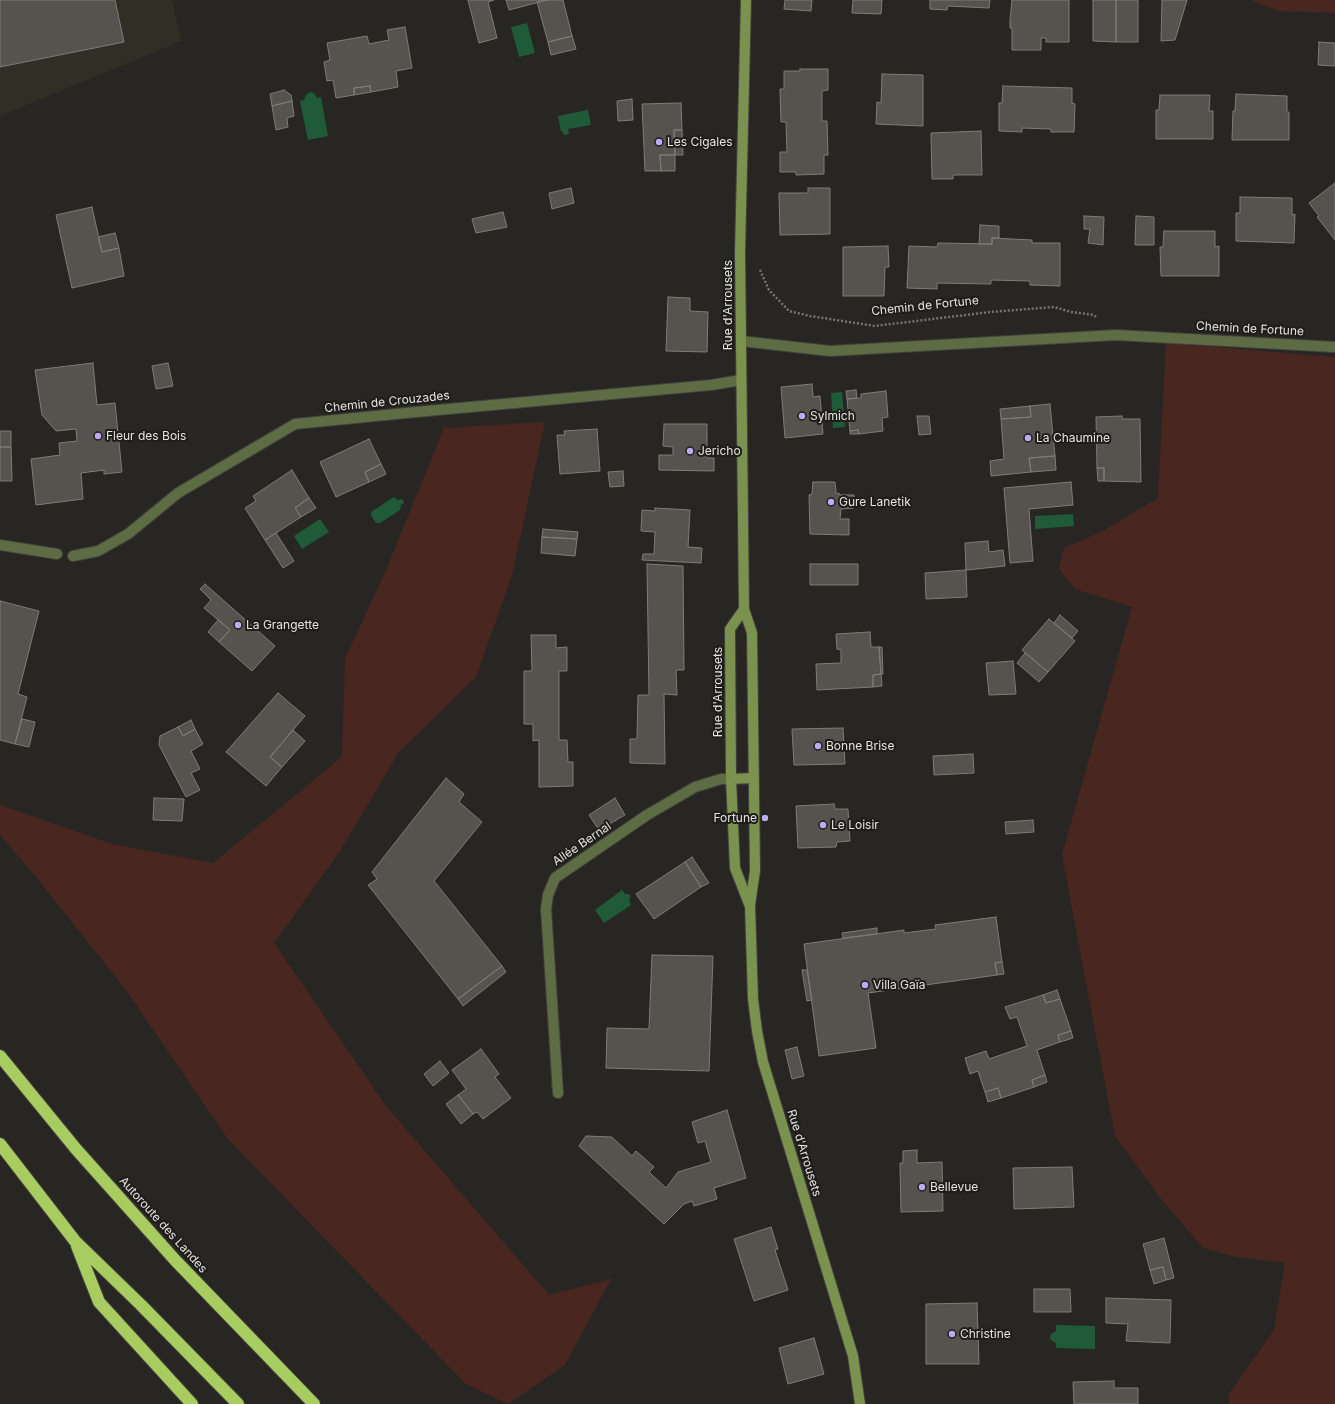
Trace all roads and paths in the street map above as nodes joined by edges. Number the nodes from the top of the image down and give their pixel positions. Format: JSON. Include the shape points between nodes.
{"nodes":[{"id":1,"x":746,"y":0,"type":"edge"},
{"id":2,"x":740,"y":252,"type":"junction"},
{"id":3,"x":1116,"y":335,"type":"junction"},
{"id":4,"x":741,"y":341,"type":"junction"},
{"id":5,"x":1335,"y":347,"type":"edge"},
{"id":6,"x":741,"y":380,"type":"junction"},
{"id":7,"x":0,"y":545,"type":"edge"},
{"id":8,"x":57,"y":554,"type":"dead end"},
{"id":9,"x":72,"y":556,"type":"dead end"},
{"id":10,"x":744,"y":609,"type":"junction"},
{"id":11,"x":754,"y":778,"type":"junction"},
{"id":12,"x":731,"y":779,"type":"junction"},
{"id":13,"x":750,"y":905,"type":"junction"},
{"id":14,"x":0,"y":1056,"type":"edge"},
{"id":15,"x":558,"y":1093,"type":"dead end"},
{"id":16,"x":0,"y":1144,"type":"edge"},
{"id":17,"x":75,"y":1241,"type":"junction"},
{"id":18,"x":192,"y":1404,"type":"edge"},
{"id":19,"x":238,"y":1404,"type":"edge"},
{"id":20,"x":314,"y":1404,"type":"edge"},
{"id":21,"x":860,"y":1404,"type":"edge"}],
"edges":[{"from":1,"to":2,"type":"main road","name":"Rue d'Arrousets"},
{"from":2,"to":3,"type":"path","name":"Chemin de Fortune","via":[[757,253],[761,272],[769,290],[789,311],[810,316],[875,326],[1054,307],[1094,315]]},
{"from":2,"to":4,"type":"main road","name":"Rue d'Arrousets"},
{"from":3,"to":4,"type":"street","name":"Chemin de Fortune","via":[[830,351]]},
{"from":3,"to":5,"type":"street","name":"Chemin de Fortune"},
{"from":4,"to":6,"type":"main road","name":"Rue d'Arrousets"},
{"from":6,"to":9,"type":"street","name":"Chemin de Crouzades","via":[[711,385],[295,424],[178,493],[128,534],[98,551]]},
{"from":6,"to":10,"type":"main road","name":"Rue d'Arrousets"},
{"from":7,"to":8,"type":"street"},
{"from":10,"to":11,"type":"main road","name":"Rue d'Arrousets","via":[[752,633]]},
{"from":10,"to":12,"type":"main road","name":"Rue d'Arrousets","via":[[730,629]]},
{"from":11,"to":12,"type":"main road"},
{"from":11,"to":13,"type":"main road","name":"Rue d'Arrousets","via":[[755,871]]},
{"from":12,"to":13,"type":"main road","name":"Rue d'Arrousets","via":[[734,868]]},
{"from":12,"to":15,"type":"street","name":"Allée Bernal","via":[[721,779],[695,787],[647,815],[555,878],[546,909]]},
{"from":13,"to":21,"type":"main road","name":"Rue d'Arrousets","via":[[753,999],[763,1062],[853,1356]]},
{"from":14,"to":20,"type":"highway","name":"Autoroute des Landes","via":[[76,1149],[174,1260]]},
{"from":16,"to":17,"type":"highway"},
{"from":17,"to":18,"type":"highway","via":[[99,1302]]},
{"from":17,"to":19,"type":"highway"}]}
